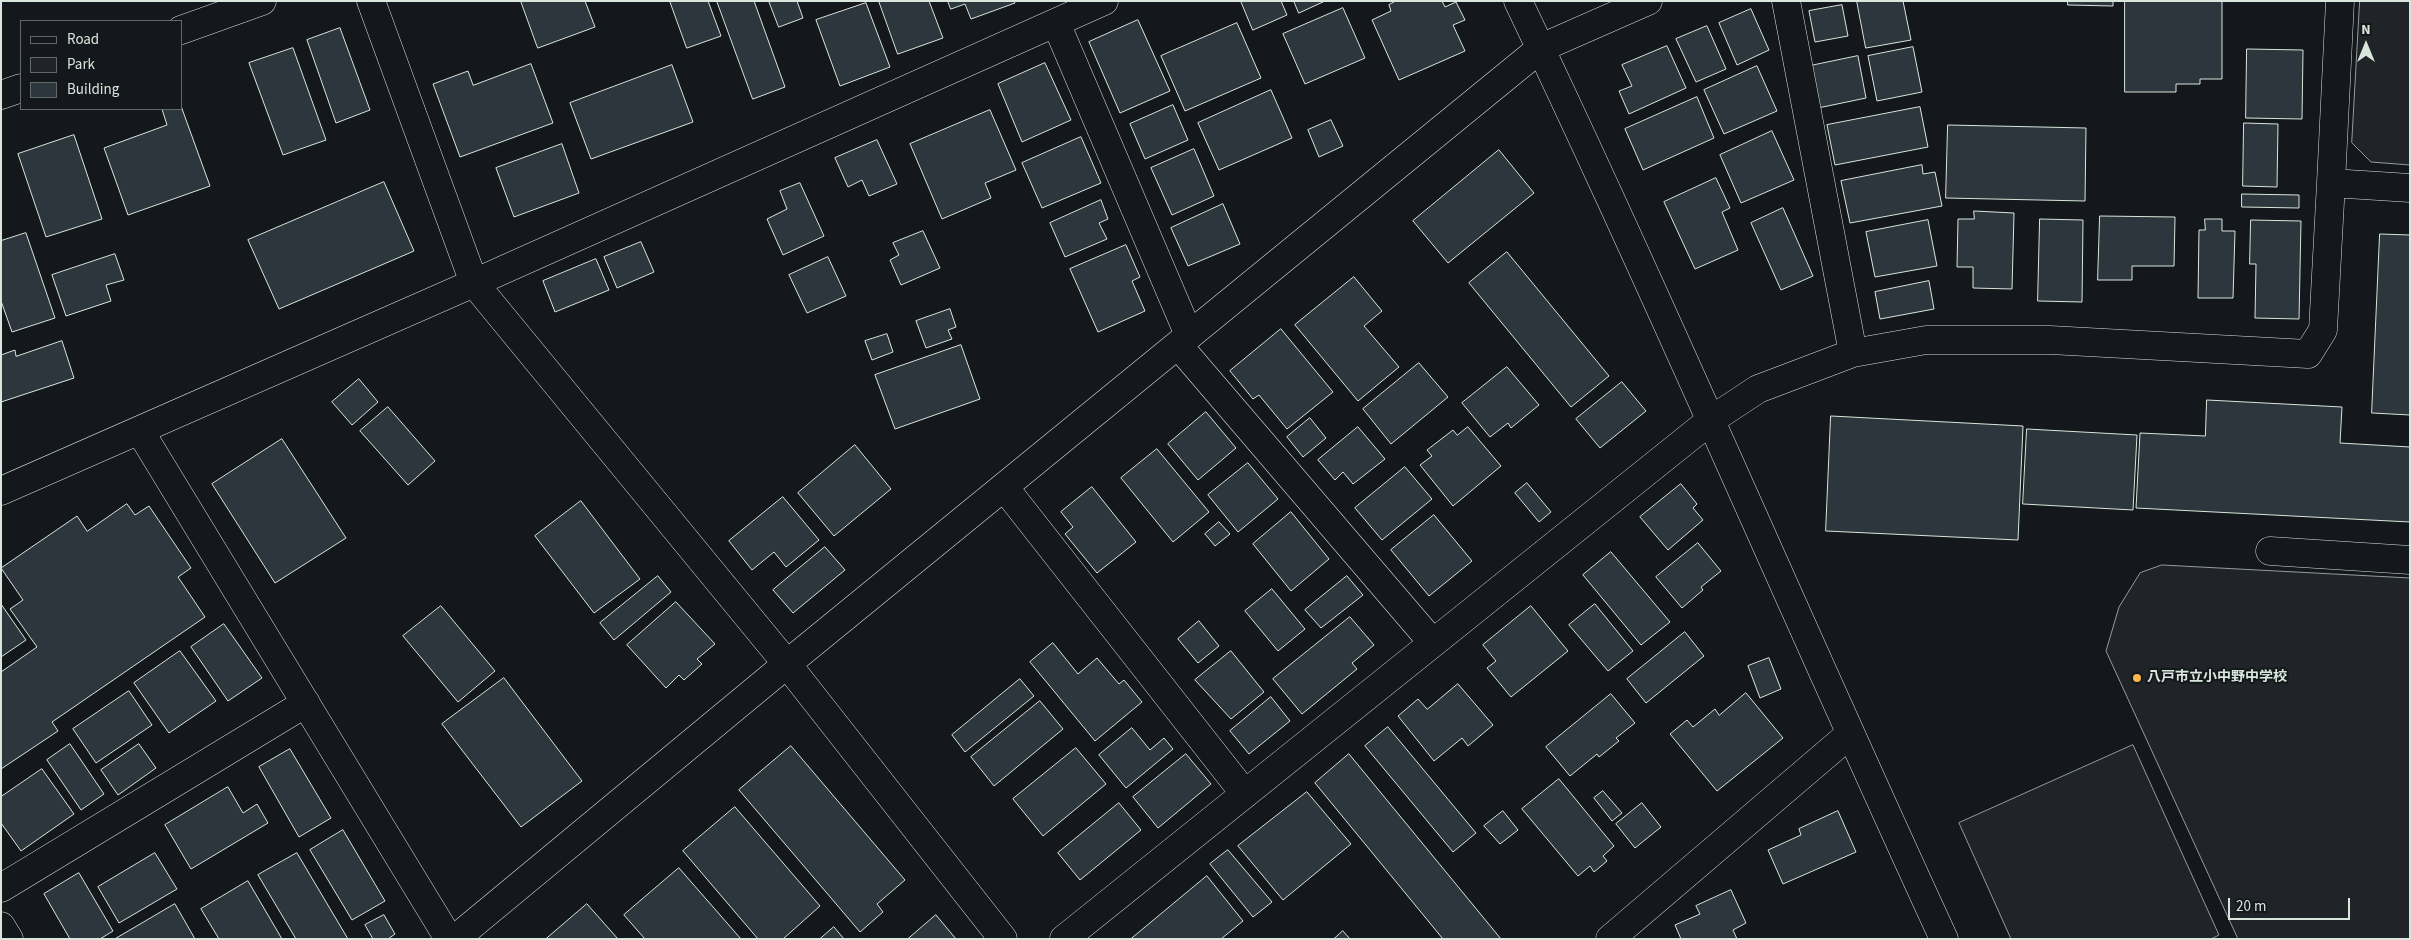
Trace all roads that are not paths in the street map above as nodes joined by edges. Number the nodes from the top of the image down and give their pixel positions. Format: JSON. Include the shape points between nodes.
{"nodes":[{"id":1,"x":262,"y":1,"type":"edge"},
{"id":2,"x":371,"y":1,"type":"edge"},
{"id":3,"x":1104,"y":1,"type":"edge"},
{"id":4,"x":1518,"y":1,"type":"edge"},
{"id":5,"x":1648,"y":1,"type":"edge"},
{"id":6,"x":1786,"y":1,"type":"edge"},
{"id":7,"x":2340,"y":1,"type":"edge"},
{"id":8,"x":1056,"y":23,"type":"junction"},
{"id":9,"x":182,"y":30,"type":"edge"},
{"id":10,"x":1541,"y":48,"type":"junction"},
{"id":11,"x":20,"y":88,"type":"edge"},
{"id":12,"x":1,"y":95,"type":"edge"},
{"id":13,"x":2331,"y":183,"type":"junction"},
{"id":14,"x":2410,"y":188,"type":"edge"},
{"id":15,"x":474,"y":283,"type":"junction"},
{"id":16,"x":1184,"y":340,"type":"junction"},
{"id":17,"x":1853,"y":353,"type":"junction"},
{"id":18,"x":1711,"y":420,"type":"junction"},
{"id":19,"x":140,"y":431,"type":"junction"},
{"id":20,"x":1004,"y":486,"type":"junction"},
{"id":21,"x":1,"y":491,"type":"edge"},
{"id":22,"x":2270,"y":551,"type":"dead end"},
{"id":23,"x":2410,"y":560,"type":"edge"},
{"id":24,"x":1433,"y":643,"type":"junction"},
{"id":25,"x":787,"y":664,"type":"junction"},
{"id":26,"x":306,"y":703,"type":"junction"},
{"id":27,"x":1850,"y":734,"type":"junction"},
{"id":28,"x":1245,"y":794,"type":"junction"},
{"id":29,"x":1,"y":888,"type":"edge"},
{"id":30,"x":1,"y":926,"type":"edge"},
{"id":31,"x":9,"y":939,"type":"edge"},
{"id":32,"x":448,"y":939,"type":"edge"},
{"id":33,"x":455,"y":939,"type":"edge"},
{"id":34,"x":1003,"y":939,"type":"edge"},
{"id":35,"x":1064,"y":939,"type":"edge"},
{"id":36,"x":1610,"y":939,"type":"edge"},
{"id":37,"x":1944,"y":939,"type":"edge"}],
"edges":[{"from":1,"to":9,"type":"street"},
{"from":2,"to":15,"type":"street"},
{"from":3,"to":8,"type":"street"},
{"from":4,"to":10,"type":"street"},
{"from":5,"to":10,"type":"street"},
{"from":6,"to":17,"type":"street"},
{"from":7,"to":13,"type":"street"},
{"from":8,"to":15,"type":"street"},
{"from":8,"to":16,"type":"street"},
{"from":10,"to":16,"type":"street"},
{"from":10,"to":18,"type":"street"},
{"from":11,"to":12,"type":"street"},
{"from":13,"to":14,"type":"street"},
{"from":13,"to":17,"type":"street","via":[[2322,330],[2308,354],[2050,340],[1926,340]]},
{"from":15,"to":19,"type":"street"},
{"from":15,"to":25,"type":"street"},
{"from":16,"to":20,"type":"street"},
{"from":16,"to":24,"type":"street"},
{"from":17,"to":18,"type":"street","via":[[1758,389]]},
{"from":18,"to":24,"type":"street"},
{"from":18,"to":27,"type":"street"},
{"from":19,"to":21,"type":"street"},
{"from":19,"to":26,"type":"street"},
{"from":20,"to":25,"type":"street"},
{"from":20,"to":28,"type":"street"},
{"from":22,"to":23,"type":"street"},
{"from":24,"to":28,"type":"street"},
{"from":25,"to":33,"type":"street"},
{"from":25,"to":34,"type":"street"},
{"from":26,"to":29,"type":"street"},
{"from":26,"to":32,"type":"street"},
{"from":27,"to":36,"type":"street"},
{"from":27,"to":37,"type":"street"},
{"from":28,"to":35,"type":"street"},
{"from":30,"to":31,"type":"street"}]}
